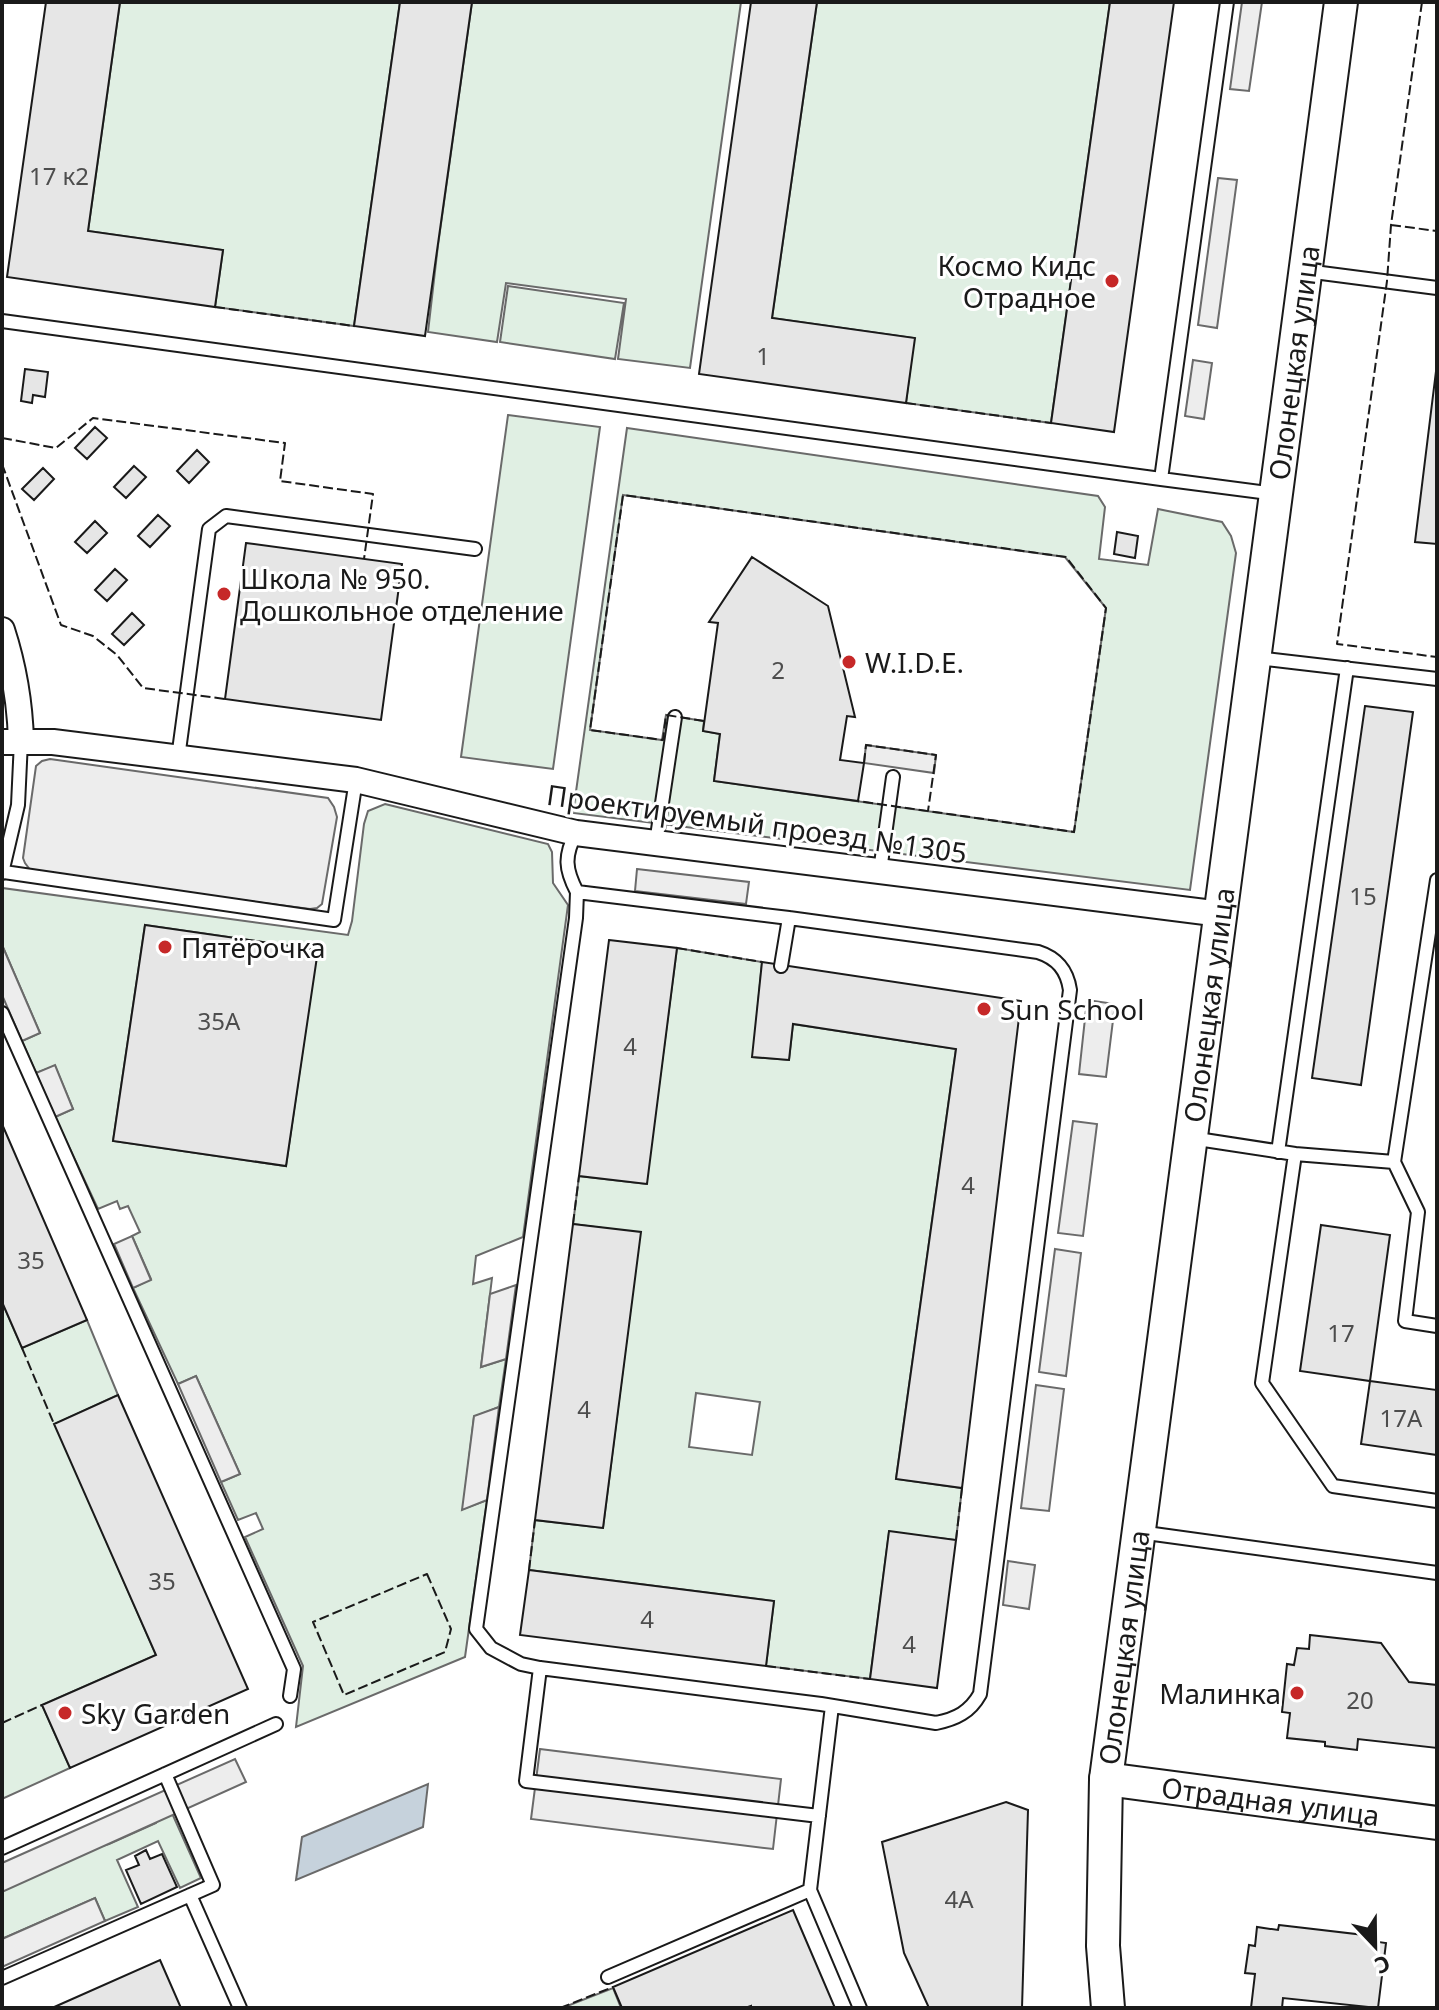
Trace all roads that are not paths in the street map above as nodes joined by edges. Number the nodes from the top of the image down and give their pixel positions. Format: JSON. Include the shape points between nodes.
{"nodes":[{"id":1,"x":1227,"y":2,"type":"edge"},
{"id":2,"x":1341,"y":2,"type":"edge"},
{"id":3,"x":1306,"y":271,"type":"junction"},
{"id":4,"x":1437,"y":288,"type":"edge"},
{"id":5,"x":2,"y":321,"type":"edge"},
{"id":6,"x":1161,"y":479,"type":"junction"},
{"id":7,"x":1276,"y":494,"type":"junction"},
{"id":8,"x":475,"y":549,"type":"dead end"},
{"id":9,"x":2,"y":630,"type":"edge"},
{"id":10,"x":1255,"y":657,"type":"junction"},
{"id":11,"x":1347,"y":668,"type":"junction"},
{"id":12,"x":1437,"y":679,"type":"edge"},
{"id":13,"x":675,"y":717,"type":"dead end"},
{"id":14,"x":11,"y":742,"type":"edge"},
{"id":15,"x":178,"y":758,"type":"junction"},
{"id":16,"x":893,"y":777,"type":"dead end"},
{"id":17,"x":356,"y":780,"type":"junction"},
{"id":18,"x":576,"y":833,"type":"junction"},
{"id":19,"x":656,"y":843,"type":"junction"},
{"id":20,"x":880,"y":871,"type":"junction"},
{"id":21,"x":3,"y":873,"type":"edge"},
{"id":22,"x":1437,"y":880,"type":"edge"},
{"id":23,"x":577,"y":892,"type":"junction"},
{"id":24,"x":1221,"y":914,"type":"junction"},
{"id":25,"x":789,"y":918,"type":"junction"},
{"id":26,"x":781,"y":966,"type":"dead end"},
{"id":27,"x":2,"y":1013,"type":"edge"},
{"id":28,"x":1191,"y":1138,"type":"junction"},
{"id":29,"x":1278,"y":1152,"type":"junction"},
{"id":30,"x":1295,"y":1154,"type":"junction"},
{"id":31,"x":1394,"y":1162,"type":"junction"},
{"id":32,"x":1437,"y":1326,"type":"edge"},
{"id":33,"x":1437,"y":1501,"type":"edge"},
{"id":34,"x":1139,"y":1532,"type":"junction"},
{"id":35,"x":1437,"y":1573,"type":"edge"},
{"id":36,"x":540,"y":1668,"type":"junction"},
{"id":37,"x":290,"y":1696,"type":"dead end"},
{"id":38,"x":832,"y":1706,"type":"junction"},
{"id":39,"x":276,"y":1724,"type":"dead end"},
{"id":40,"x":165,"y":1774,"type":"junction"},
{"id":41,"x":1106,"y":1779,"type":"junction"},
{"id":42,"x":819,"y":1816,"type":"junction"},
{"id":43,"x":1437,"y":1823,"type":"edge"},
{"id":44,"x":2,"y":1848,"type":"edge"},
{"id":45,"x":810,"y":1890,"type":"junction"},
{"id":46,"x":190,"y":1895,"type":"junction"},
{"id":47,"x":608,"y":1977,"type":"dead end"},
{"id":48,"x":2,"y":1978,"type":"edge"},
{"id":49,"x":240,"y":2008,"type":"edge"},
{"id":50,"x":860,"y":2008,"type":"edge"},
{"id":51,"x":1108,"y":2008,"type":"edge"}],
"edges":[{"from":1,"to":6,"type":"lane"},
{"from":2,"to":3,"type":"street","name":"Олонецкая улица"},
{"from":3,"to":4,"type":"lane"},
{"from":3,"to":7,"type":"street","name":"Олонецкая улица"},
{"from":5,"to":6,"type":"lane"},
{"from":6,"to":7,"type":"lane"},
{"from":7,"to":10,"type":"street","name":"Олонецкая улица"},
{"from":8,"to":15,"type":"lane","via":[[226,516],[209,529]]},
{"from":9,"to":14,"type":"street","via":[[20,711]]},
{"from":10,"to":11,"type":"lane"},
{"from":10,"to":24,"type":"street","name":"Олонецкая улица"},
{"from":11,"to":12,"type":"lane"},
{"from":11,"to":29,"type":"lane"},
{"from":13,"to":19,"type":"lane"},
{"from":14,"to":15,"type":"street","name":"Проектируемый проезд №1305","via":[[53,742]]},
{"from":14,"to":21,"type":"lane","via":[[18,805]]},
{"from":15,"to":17,"type":"street","name":"Проектируемый проезд №1305"},
{"from":16,"to":20,"type":"lane"},
{"from":17,"to":18,"type":"street","name":"Проектируемый проезд №1305"},
{"from":17,"to":21,"type":"lane","via":[[334,920]]},
{"from":18,"to":19,"type":"street","name":"Проектируемый проезд №1305"},
{"from":18,"to":23,"type":"lane","via":[[567,862]]},
{"from":19,"to":20,"type":"street","name":"Проектируемый проезд №1305"},
{"from":20,"to":24,"type":"street","name":"Проектируемый проезд №1305"},
{"from":22,"to":31,"type":"lane"},
{"from":23,"to":25,"type":"lane"},
{"from":23,"to":36,"type":"lane","via":[[476,1629],[491,1648]]},
{"from":24,"to":28,"type":"street","name":"Олонецкая улица"},
{"from":25,"to":26,"type":"lane"},
{"from":25,"to":38,"type":"lane","via":[[1046,954],[1060,964],[1070,990],[980,1694],[961,1715],[936,1723]]},
{"from":27,"to":37,"type":"lane","via":[[294,1669]]},
{"from":28,"to":29,"type":"lane"},
{"from":28,"to":34,"type":"street","name":"Олонецкая улица"},
{"from":29,"to":30,"type":"lane"},
{"from":30,"to":31,"type":"lane"},
{"from":30,"to":33,"type":"lane","via":[[1262,1383],[1333,1486]]},
{"from":31,"to":32,"type":"lane","via":[[1418,1212],[1405,1321]]},
{"from":34,"to":35,"type":"lane"},
{"from":34,"to":41,"type":"street","name":"Олонецкая улица"},
{"from":36,"to":38,"type":"lane"},
{"from":36,"to":42,"type":"lane","via":[[526,1781]]},
{"from":38,"to":42,"type":"lane"},
{"from":39,"to":40,"type":"lane"},
{"from":40,"to":44,"type":"lane"},
{"from":40,"to":46,"type":"lane","via":[[213,1885]]},
{"from":41,"to":43,"type":"street","name":"Отрадная улица"},
{"from":41,"to":51,"type":"street","name":"Олонецкая улица","via":[[1103,1946]]},
{"from":42,"to":45,"type":"lane"},
{"from":45,"to":47,"type":"lane"},
{"from":45,"to":50,"type":"lane"},
{"from":46,"to":48,"type":"lane"},
{"from":46,"to":49,"type":"lane"}]}
